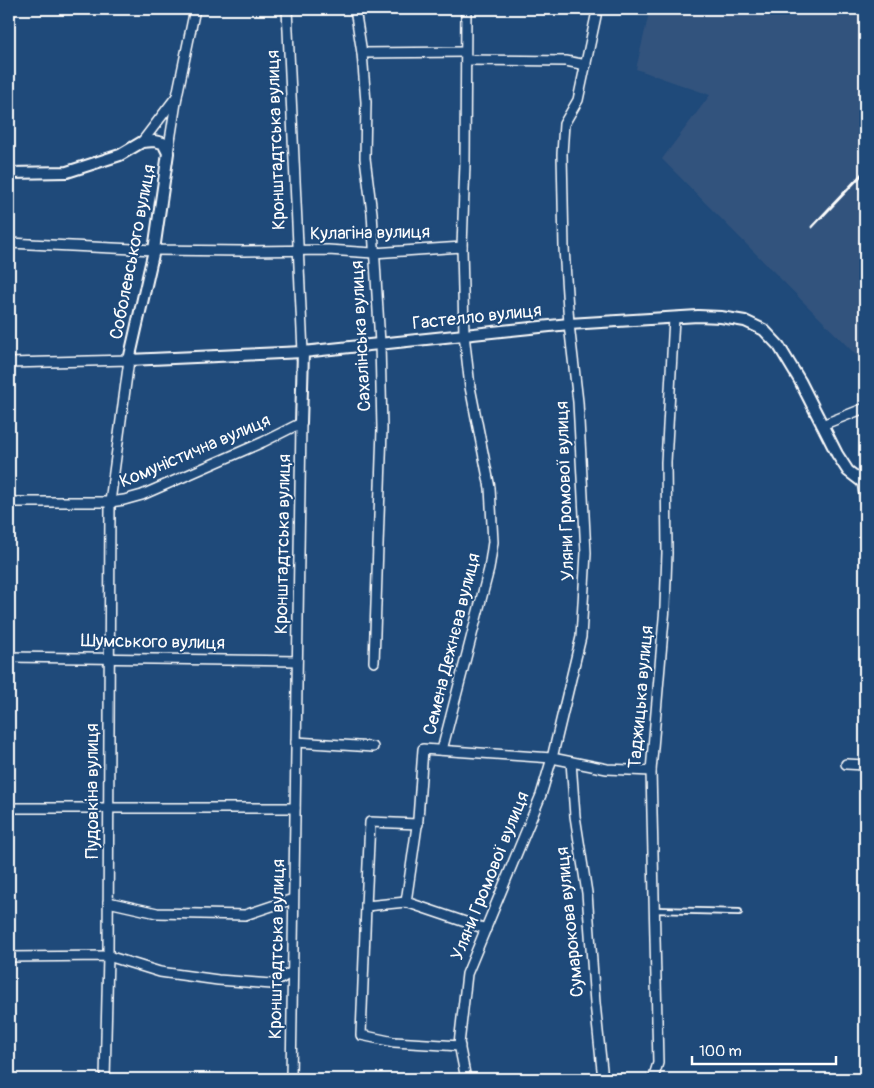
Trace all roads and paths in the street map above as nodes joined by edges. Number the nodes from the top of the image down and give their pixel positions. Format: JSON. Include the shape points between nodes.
{"nodes":[{"id":1,"x":195,"y":9,"type":"edge"},
{"id":2,"x":287,"y":9,"type":"edge"},
{"id":3,"x":355,"y":9,"type":"edge"},
{"id":4,"x":466,"y":9,"type":"edge"},
{"id":5,"x":595,"y":9,"type":"edge"},
{"id":6,"x":362,"y":53,"type":"junction"},
{"id":7,"x":466,"y":56,"type":"junction"},
{"id":8,"x":586,"y":65,"type":"junction"},
{"id":9,"x":177,"y":96,"type":"junction"},
{"id":10,"x":142,"y":142,"type":"junction"},
{"id":11,"x":168,"y":153,"type":"junction"},
{"id":12,"x":9,"y":173,"type":"edge"},
{"id":13,"x":9,"y":243,"type":"edge"},
{"id":14,"x":462,"y":247,"type":"junction"},
{"id":15,"x":154,"y":250,"type":"junction"},
{"id":16,"x":297,"y":250,"type":"junction"},
{"id":17,"x":373,"y":253,"type":"junction"},
{"id":18,"x":674,"y":318,"type":"junction"},
{"id":19,"x":569,"y":324,"type":"junction"},
{"id":20,"x":464,"y":334,"type":"junction"},
{"id":21,"x":380,"y":343,"type":"junction"},
{"id":22,"x":303,"y":352,"type":"junction"},
{"id":23,"x":129,"y":360,"type":"junction"},
{"id":24,"x":9,"y":363,"type":"edge"},
{"id":25,"x":865,"y":408,"type":"edge"},
{"id":26,"x":301,"y":423,"type":"junction"},
{"id":27,"x":822,"y":425,"type":"junction"},
{"id":28,"x":864,"y":483,"type":"edge"},
{"id":29,"x":865,"y":500,"type":"edge"},
{"id":30,"x":9,"y":502,"type":"edge"},
{"id":31,"x":110,"y":502,"type":"junction"},
{"id":32,"x":9,"y":657,"type":"edge"},
{"id":33,"x":108,"y":657,"type":"junction"},
{"id":34,"x":297,"y":661,"type":"junction"},
{"id":35,"x":374,"y":662,"type":"dead end"},
{"id":36,"x":296,"y":742,"type":"junction"},
{"id":37,"x":373,"y":747,"type":"dead end"},
{"id":38,"x":442,"y":750,"type":"junction"},
{"id":39,"x":552,"y":758,"type":"junction"},
{"id":40,"x":571,"y":762,"type":"junction"},
{"id":41,"x":846,"y":764,"type":"dead end"},
{"id":42,"x":865,"y":765,"type":"edge"},
{"id":43,"x":650,"y":771,"type":"junction"},
{"id":44,"x":108,"y":807,"type":"junction"},
{"id":45,"x":9,"y":808,"type":"edge"},
{"id":46,"x":295,"y":808,"type":"junction"},
{"id":47,"x":418,"y":824,"type":"junction"},
{"id":48,"x":293,"y":898,"type":"junction"},
{"id":49,"x":108,"y":902,"type":"junction"},
{"id":50,"x":406,"y":902,"type":"junction"},
{"id":51,"x":366,"y":906,"type":"junction"},
{"id":52,"x":654,"y":910,"type":"junction"},
{"id":53,"x":739,"y":912,"type":"dead end"},
{"id":54,"x":486,"y":929,"type":"junction"},
{"id":55,"x":108,"y":956,"type":"junction"},
{"id":56,"x":9,"y":957,"type":"edge"},
{"id":57,"x":292,"y":972,"type":"junction"},
{"id":58,"x":460,"y":1046,"type":"junction"},
{"id":59,"x":105,"y":1079,"type":"edge"},
{"id":60,"x":291,"y":1079,"type":"edge"},
{"id":61,"x":466,"y":1079,"type":"edge"},
{"id":62,"x":603,"y":1079,"type":"edge"},
{"id":63,"x":653,"y":1079,"type":"edge"}],
"edges":[{"from":1,"to":9,"type":"street","name":"Соболевського вулиця"},
{"from":2,"to":16,"type":"street","name":"Кронштадтська вулиця"},
{"from":3,"to":6,"type":"street","name":"Сахалінська вулиця"},
{"from":4,"to":7,"type":"street","name":"Семена Дежнєва вулиця"},
{"from":5,"to":8,"type":"street","name":"Уляни Громової вулиця"},
{"from":6,"to":7,"type":"street"},
{"from":6,"to":17,"type":"street","name":"Сахалінська вулиця","via":[[366,102],[365,158]]},
{"from":7,"to":8,"type":"street"},
{"from":7,"to":14,"type":"street","name":"Семена Дежнєва вулиця"},
{"from":8,"to":19,"type":"street","name":"Уляни Громової вулиця","via":[[578,100],[564,124],[562,154]]},
{"from":9,"to":10,"type":"street"},
{"from":9,"to":11,"type":"street","name":"Соболевського вулиця"},
{"from":10,"to":11,"type":"street","via":[[163,143]]},
{"from":10,"to":12,"type":"street","via":[[120,155],[67,172]]},
{"from":11,"to":15,"type":"street","name":"Соболевського вулиця"},
{"from":13,"to":15,"type":"street","name":"Кулагіна вулиця"},
{"from":14,"to":17,"type":"street","name":"Кулагіна вулиця"},
{"from":14,"to":20,"type":"street","name":"Семена Дежнєва вулиця"},
{"from":15,"to":16,"type":"street","name":"Кулагіна вулиця"},
{"from":15,"to":23,"type":"street","name":"Соболевського вулиця"},
{"from":16,"to":17,"type":"street","name":"Кулагіна вулиця"},
{"from":16,"to":22,"type":"street","name":"Кронштадтська вулиця"},
{"from":17,"to":21,"type":"street","name":"Сахалінська вулиця"},
{"from":18,"to":19,"type":"street","name":"Гастелло вулиця"},
{"from":18,"to":27,"type":"street","name":"Гастелло вулиця","via":[[721,317],[745,321],[764,330],[779,346],[800,380]]},
{"from":18,"to":43,"type":"street","name":"Таджицька вулиця","via":[[666,462],[665,607]]},
{"from":19,"to":20,"type":"street","name":"Гастелло вулиця"},
{"from":19,"to":39,"type":"street","name":"Уляни Громової вулиця","via":[[578,402],[586,554],[581,637]]},
{"from":20,"to":21,"type":"street","name":"Гастелло вулиця"},
{"from":20,"to":38,"type":"street","name":"Семена Дежнєва вулиця","via":[[470,387],[490,488],[493,542],[490,569]]},
{"from":21,"to":22,"type":"street","name":"Гастелло вулиця"},
{"from":21,"to":35,"type":"street","name":"Сахалінська вулиця","via":[[382,429]]},
{"from":22,"to":23,"type":"street","name":"Гастелло вулиця"},
{"from":22,"to":26,"type":"street","name":"Кронштадтська вулиця"},
{"from":23,"to":24,"type":"street","name":"Гастелло вулиця"},
{"from":23,"to":31,"type":"street","name":"Соболевського вулиця"},
{"from":25,"to":27,"type":"street"},
{"from":26,"to":31,"type":"street","name":"Комуністична вулиця","via":[[142,495]]},
{"from":26,"to":34,"type":"street","name":"Кронштадтська вулиця"},
{"from":27,"to":28,"type":"street","name":"Гастелло вулиця","via":[[848,471]]},
{"from":28,"to":29,"type":"street"},
{"from":30,"to":31,"type":"street","name":"Комуністична вулиця"},
{"from":31,"to":33,"type":"street","name":"Пудовкіна вулиця"},
{"from":32,"to":33,"type":"street","name":"Шумського вулиця"},
{"from":33,"to":34,"type":"street","name":"Шумського вулиця"},
{"from":33,"to":44,"type":"street","name":"Пудовкіна вулиця"},
{"from":34,"to":36,"type":"street","name":"Кронштадтська вулиця"},
{"from":36,"to":37,"type":"street"},
{"from":36,"to":46,"type":"street","name":"Кронштадтська вулиця"},
{"from":38,"to":39,"type":"street"},
{"from":38,"to":47,"type":"street","via":[[423,749]]},
{"from":39,"to":40,"type":"street"},
{"from":39,"to":54,"type":"street","name":"Уляни Громової вулиця","via":[[541,795]]},
{"from":40,"to":43,"type":"street","via":[[607,769]]},
{"from":40,"to":62,"type":"street","name":"Сумарокова вулиця","via":[[575,816],[587,893]]},
{"from":41,"to":42,"type":"street"},
{"from":43,"to":52,"type":"street","name":"Таджицька вулиця"},
{"from":44,"to":45,"type":"street"},
{"from":44,"to":46,"type":"street"},
{"from":44,"to":49,"type":"street","name":"Пудовкіна вулиця"},
{"from":46,"to":48,"type":"street","name":"Кронштадтська вулиця"},
{"from":47,"to":50,"type":"street"},
{"from":47,"to":51,"type":"street","via":[[370,822]]},
{"from":48,"to":49,"type":"street","via":[[246,915],[157,913]]},
{"from":48,"to":57,"type":"street","name":"Кронштадтська вулиця"},
{"from":49,"to":55,"type":"street","name":"Пудовкіна вулиця"},
{"from":50,"to":51,"type":"street"},
{"from":50,"to":54,"type":"street"},
{"from":51,"to":58,"type":"street","via":[[362,1035],[394,1042]]},
{"from":52,"to":53,"type":"lane"},
{"from":52,"to":63,"type":"street","name":"Таджицька вулиця","via":[[658,1063]]},
{"from":54,"to":58,"type":"street","name":"Уляни Громової вулиця","via":[[467,974]]},
{"from":55,"to":56,"type":"street"},
{"from":55,"to":57,"type":"street","via":[[160,972],[218,980],[272,984]]},
{"from":55,"to":59,"type":"street","name":"Пудовкіна вулиця"},
{"from":57,"to":60,"type":"street","name":"Кронштадтська вулиця"},
{"from":58,"to":61,"type":"street","name":"Уляни Громової вулиця"}]}
